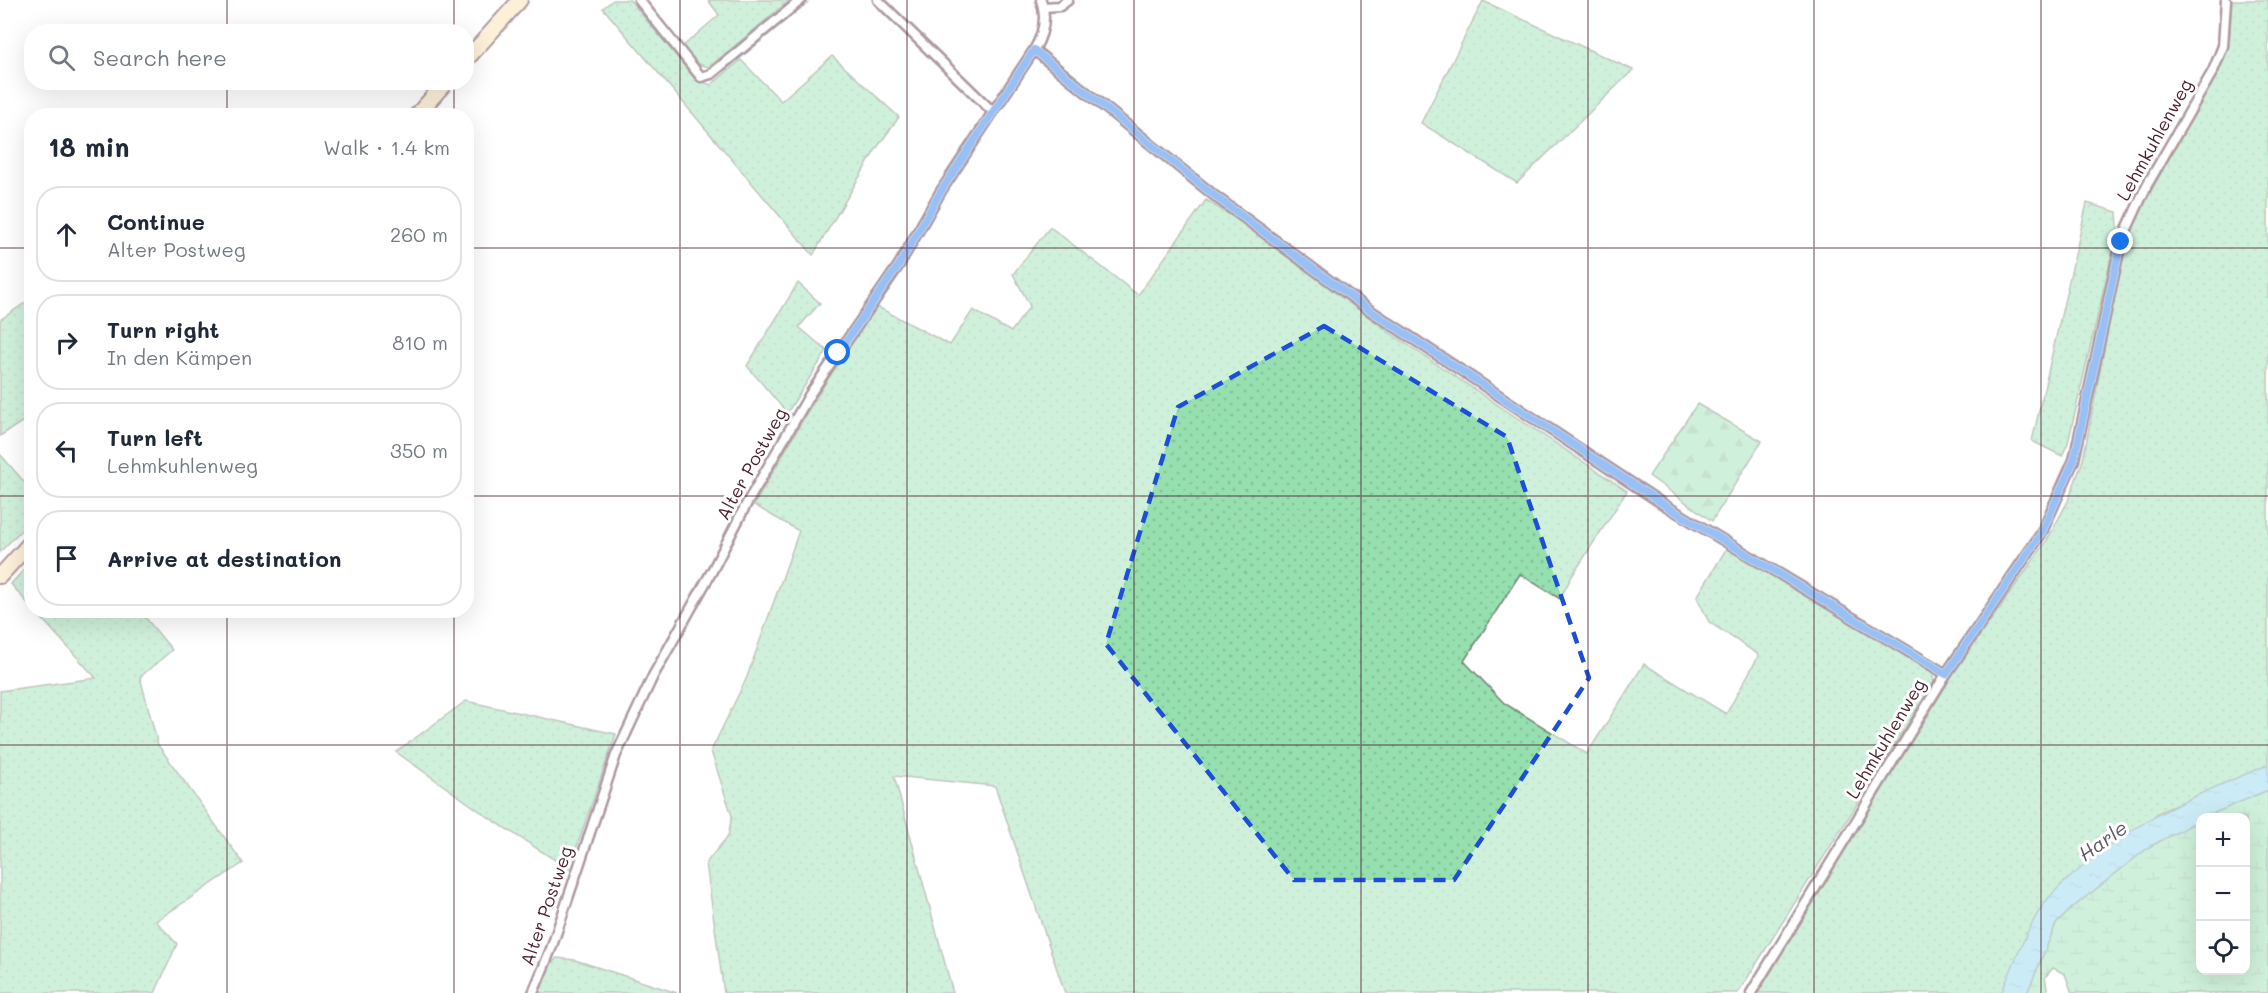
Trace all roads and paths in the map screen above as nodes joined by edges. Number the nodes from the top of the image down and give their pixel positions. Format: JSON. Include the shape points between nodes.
{"nodes":[{"id":1,"x":520,"y":0,"type":"edge"},
{"id":2,"x":639,"y":0,"type":"edge"},
{"id":3,"x":801,"y":0,"type":"edge"},
{"id":4,"x":878,"y":0,"type":"edge"},
{"id":5,"x":1068,"y":0,"type":"edge"},
{"id":6,"x":2226,"y":0,"type":"edge"},
{"id":7,"x":1042,"y":3,"type":"edge"},
{"id":8,"x":1034,"y":50,"type":"junction"},
{"id":9,"x":474,"y":51,"type":"edge"},
{"id":10,"x":439,"y":90,"type":"edge"},
{"id":11,"x":423,"y":108,"type":"edge"},
{"id":12,"x":993,"y":112,"type":"junction"},
{"id":13,"x":24,"y":550,"type":"edge"},
{"id":14,"x":0,"y":576,"type":"edge"},
{"id":15,"x":1946,"y":674,"type":"junction"},
{"id":16,"x":534,"y":993,"type":"edge"},
{"id":17,"x":1751,"y":993,"type":"edge"}],
"edges":[{"from":1,"to":9,"type":"main road"},
{"from":2,"to":3,"type":"street","via":[[701,77],[711,74]]},
{"from":4,"to":12,"type":"street"},
{"from":5,"to":7,"type":"street","name":"Alter Postweg","via":[[1060,6]]},
{"from":6,"to":15,"type":"street","name":"Lehmkuhlenweg","via":[[2223,46],[2213,71],[2147,185],[2121,242],[2074,460],[2061,494],[2041,534]]},
{"from":7,"to":8,"type":"street","name":"Alter Postweg","via":[[1042,33]]},
{"from":8,"to":12,"type":"street","name":"Alter Postweg"},
{"from":8,"to":15,"type":"street","via":[[1216,197],[1368,309],[1663,504]]},
{"from":10,"to":11,"type":"main road"},
{"from":12,"to":16,"type":"street","name":"Alter Postweg","via":[[899,265],[810,394],[653,676],[615,755]]},
{"from":13,"to":14,"type":"main road"},
{"from":15,"to":17,"type":"street","name":"Lehmkuhlenweg"}]}
